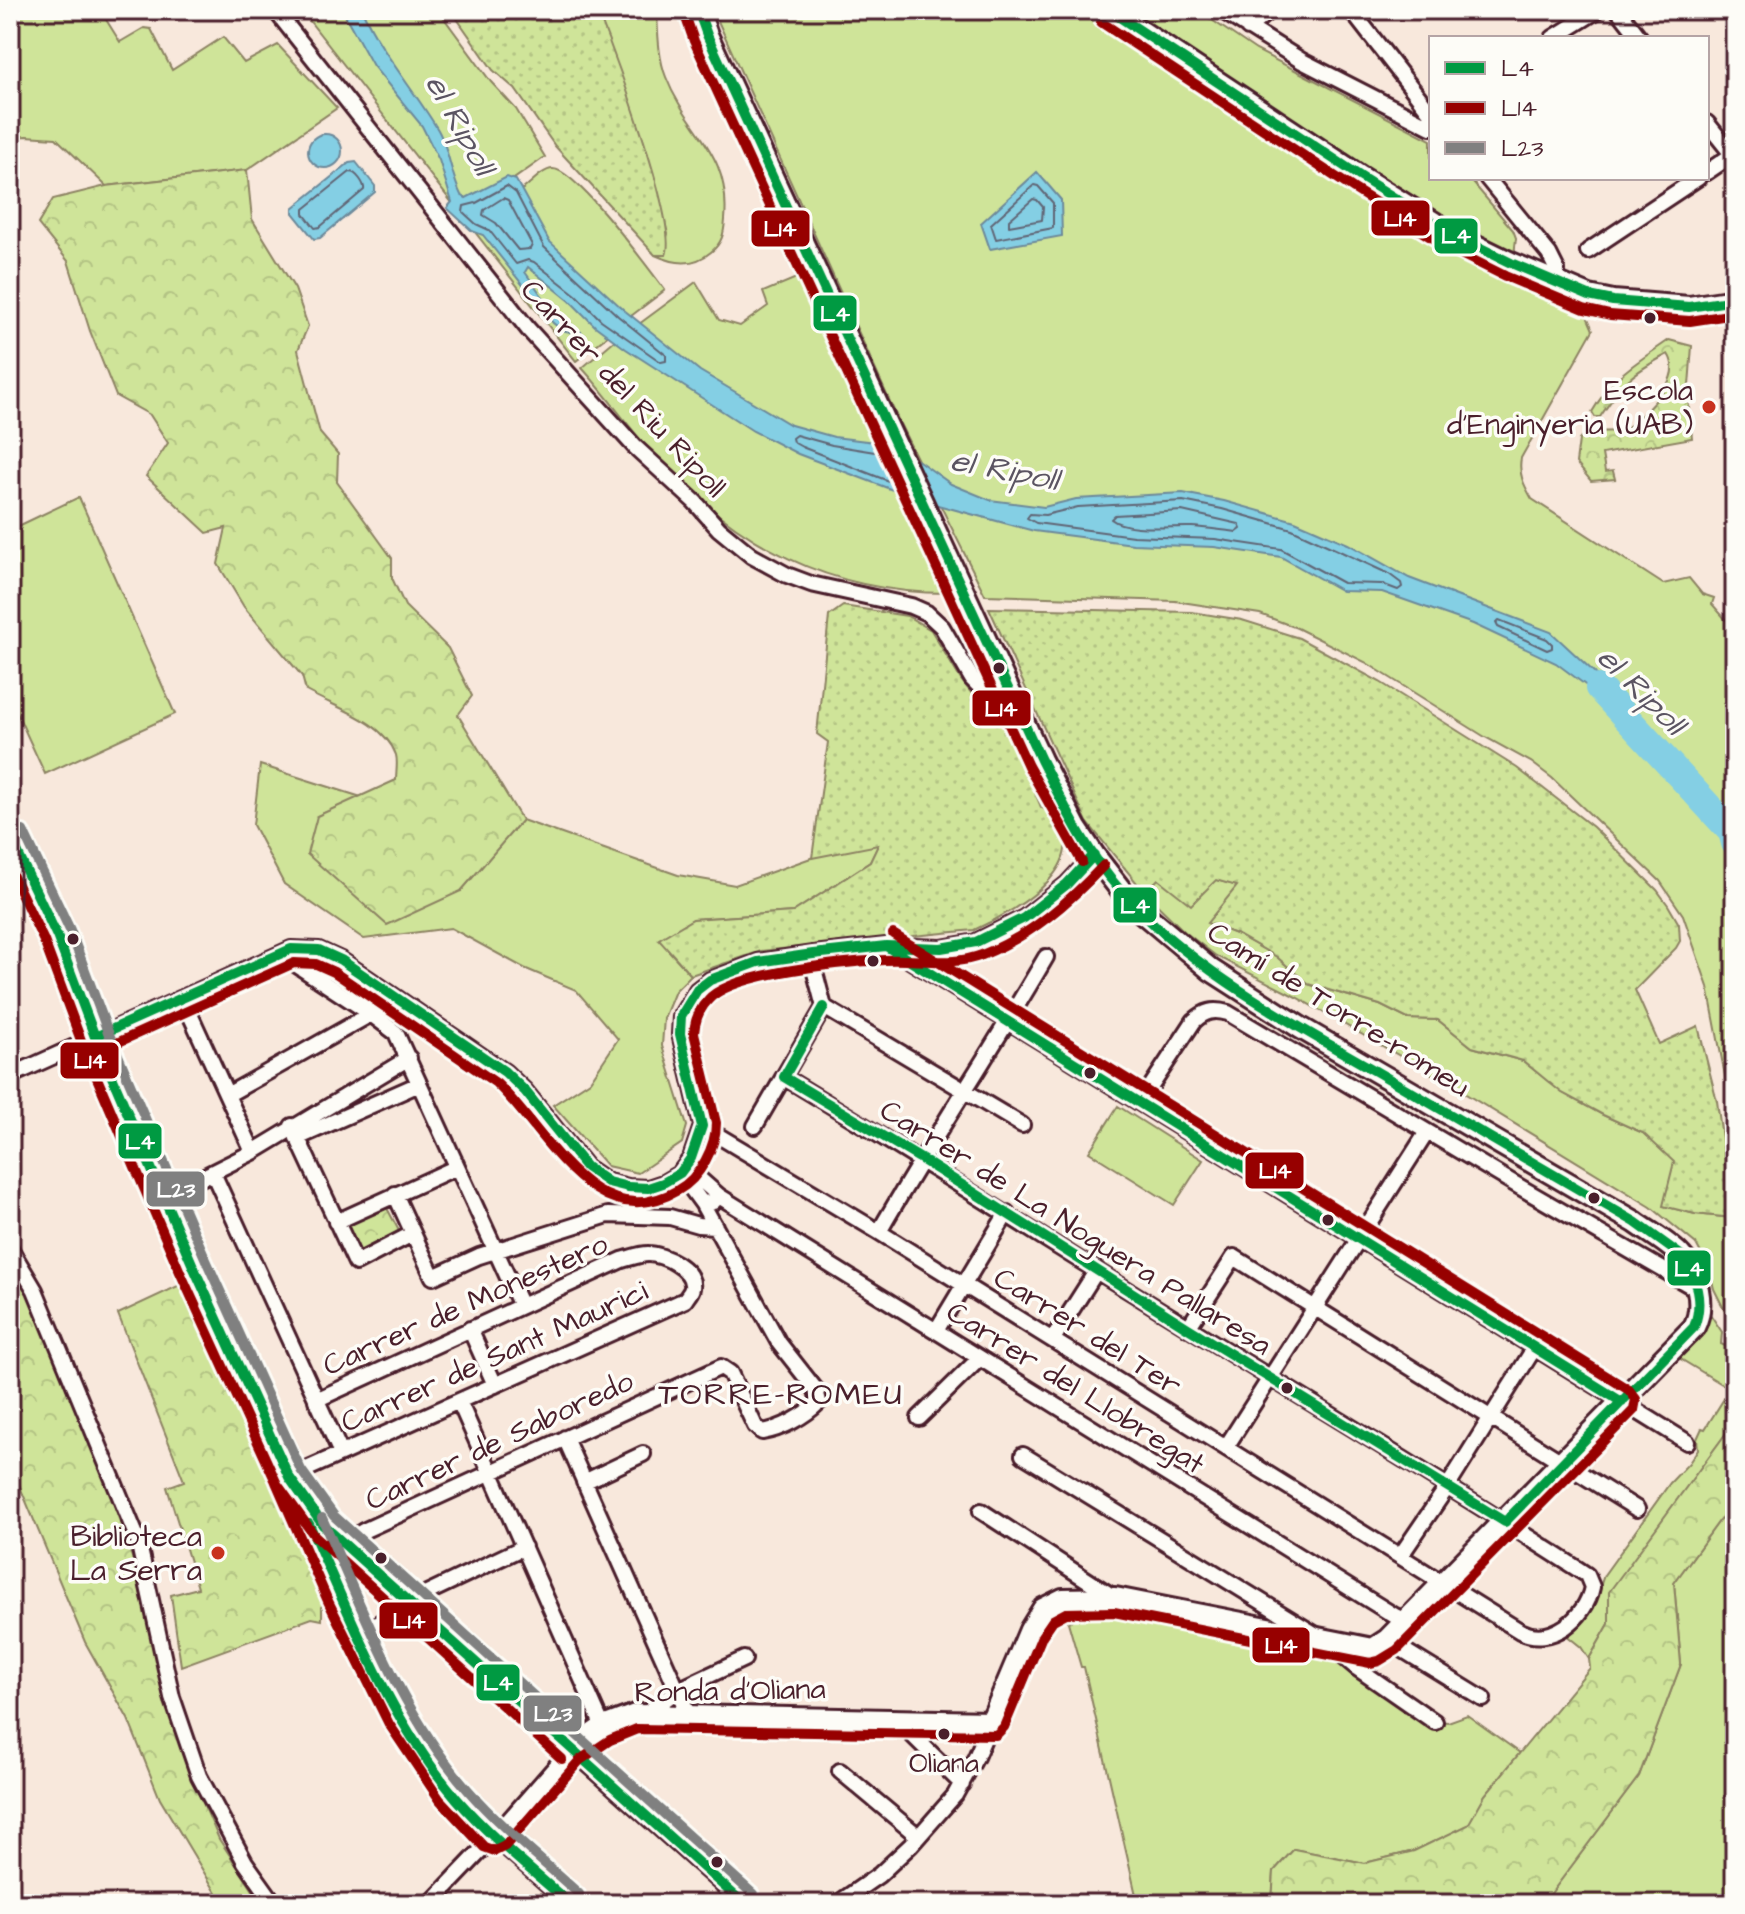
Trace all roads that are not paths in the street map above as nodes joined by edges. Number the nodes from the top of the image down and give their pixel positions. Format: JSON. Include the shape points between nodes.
{"nodes":[{"id":1,"x":275,"y":10,"type":"edge"},
{"id":2,"x":698,"y":10,"type":"edge"},
{"id":3,"x":1109,"y":10,"type":"edge"},
{"id":4,"x":1221,"y":10,"type":"edge"},
{"id":5,"x":1270,"y":10,"type":"edge"},
{"id":6,"x":1351,"y":10,"type":"edge"},
{"id":7,"x":1598,"y":10,"type":"edge"},
{"id":8,"x":1618,"y":10,"type":"edge"},
{"id":9,"x":1248,"y":28,"type":"junction"},
{"id":10,"x":1556,"y":36,"type":"edge"},
{"id":11,"x":1638,"y":36,"type":"edge"},
{"id":12,"x":1409,"y":84,"type":"junction"},
{"id":13,"x":1383,"y":101,"type":"junction"},
{"id":14,"x":1429,"y":110,"type":"edge"},
{"id":15,"x":1709,"y":125,"type":"edge"},
{"id":16,"x":1429,"y":126,"type":"edge"},
{"id":17,"x":1734,"y":155,"type":"edge"},
{"id":18,"x":1709,"y":171,"type":"edge"},
{"id":19,"x":1489,"y":180,"type":"edge"},
{"id":20,"x":1695,"y":180,"type":"edge"},
{"id":21,"x":1588,"y":251,"type":"dead end"},
{"id":22,"x":1556,"y":283,"type":"junction"},
{"id":23,"x":1735,"y":300,"type":"edge"},
{"id":24,"x":1006,"y":684,"type":"junction"},
{"id":25,"x":10,"y":837,"type":"edge"},
{"id":26,"x":1094,"y":855,"type":"junction"},
{"id":27,"x":886,"y":946,"type":"junction"},
{"id":28,"x":280,"y":954,"type":"junction"},
{"id":29,"x":813,"y":954,"type":"junction"},
{"id":30,"x":1046,"y":957,"type":"dead end"},
{"id":31,"x":183,"y":999,"type":"junction"},
{"id":32,"x":824,"y":1007,"type":"junction"},
{"id":33,"x":371,"y":1014,"type":"junction"},
{"id":34,"x":1009,"y":1021,"type":"junction"},
{"id":35,"x":95,"y":1037,"type":"junction"},
{"id":36,"x":409,"y":1058,"type":"junction"},
{"id":37,"x":10,"y":1076,"type":"edge"},
{"id":38,"x":784,"y":1077,"type":"junction"},
{"id":39,"x":419,"y":1084,"type":"junction"},
{"id":40,"x":964,"y":1091,"type":"junction"},
{"id":41,"x":227,"y":1095,"type":"junction"},
{"id":42,"x":1140,"y":1103,"type":"junction"},
{"id":43,"x":1022,"y":1125,"type":"dead end"},
{"id":44,"x":702,"y":1126,"type":"junction"},
{"id":45,"x":755,"y":1126,"type":"dead end"},
{"id":46,"x":294,"y":1132,"type":"junction"},
{"id":47,"x":1427,"y":1132,"type":"junction"},
{"id":48,"x":253,"y":1152,"type":"junction"},
{"id":49,"x":921,"y":1159,"type":"junction"},
{"id":50,"x":457,"y":1167,"type":"junction"},
{"id":51,"x":682,"y":1169,"type":"junction"},
{"id":52,"x":213,"y":1173,"type":"junction"},
{"id":53,"x":395,"y":1194,"type":"junction"},
{"id":54,"x":719,"y":1196,"type":"junction"},
{"id":55,"x":163,"y":1197,"type":"junction"},
{"id":56,"x":702,"y":1203,"type":"junction"},
{"id":57,"x":1007,"y":1213,"type":"junction"},
{"id":58,"x":336,"y":1222,"type":"junction"},
{"id":59,"x":715,"y":1226,"type":"junction"},
{"id":60,"x":1648,"y":1231,"type":"junction"},
{"id":61,"x":879,"y":1232,"type":"junction"},
{"id":62,"x":412,"y":1234,"type":"junction"},
{"id":63,"x":1357,"y":1238,"type":"junction"},
{"id":64,"x":10,"y":1248,"type":"edge"},
{"id":65,"x":495,"y":1252,"type":"junction"},
{"id":66,"x":1636,"y":1254,"type":"junction"},
{"id":67,"x":680,"y":1266,"type":"joint"},
{"id":68,"x":1097,"y":1270,"type":"junction"},
{"id":69,"x":965,"y":1285,"type":"junction"},
{"id":70,"x":1698,"y":1290,"type":"junction"},
{"id":71,"x":521,"y":1306,"type":"junction"},
{"id":72,"x":1315,"y":1306,"type":"junction"},
{"id":73,"x":1188,"y":1328,"type":"junction"},
{"id":74,"x":470,"y":1329,"type":"junction"},
{"id":75,"x":936,"y":1331,"type":"junction"},
{"id":76,"x":1053,"y":1339,"type":"junction"},
{"id":77,"x":1535,"y":1347,"type":"junction"},
{"id":78,"x":980,"y":1358,"type":"junction"},
{"id":79,"x":1270,"y":1378,"type":"junction"},
{"id":80,"x":495,"y":1385,"type":"junction"},
{"id":81,"x":316,"y":1400,"type":"junction"},
{"id":82,"x":459,"y":1401,"type":"junction"},
{"id":83,"x":1622,"y":1402,"type":"junction"},
{"id":84,"x":1490,"y":1417,"type":"junction"},
{"id":85,"x":919,"y":1418,"type":"dead end"},
{"id":86,"x":565,"y":1438,"type":"junction"},
{"id":87,"x":1687,"y":1442,"type":"dead end"},
{"id":88,"x":1226,"y":1447,"type":"junction"},
{"id":89,"x":341,"y":1453,"type":"junction"},
{"id":90,"x":643,"y":1454,"type":"dead end"},
{"id":91,"x":1023,"y":1455,"type":"dead end"},
{"id":92,"x":1562,"y":1463,"type":"junction"},
{"id":93,"x":492,"y":1471,"type":"junction"},
{"id":94,"x":289,"y":1477,"type":"junction"},
{"id":95,"x":584,"y":1482,"type":"junction"},
{"id":96,"x":1448,"y":1486,"type":"junction"},
{"id":97,"x":1637,"y":1509,"type":"dead end"},
{"id":98,"x":981,"y":1511,"type":"dead end"},
{"id":99,"x":1505,"y":1522,"type":"junction"},
{"id":100,"x":524,"y":1547,"type":"junction"},
{"id":101,"x":348,"y":1548,"type":"junction"},
{"id":102,"x":1401,"y":1555,"type":"junction"},
{"id":103,"x":327,"y":1568,"type":"junction"},
{"id":104,"x":1445,"y":1583,"type":"junction"},
{"id":105,"x":1115,"y":1598,"type":"junction"},
{"id":106,"x":410,"y":1601,"type":"junction"},
{"id":107,"x":1406,"y":1620,"type":"junction"},
{"id":108,"x":1573,"y":1621,"type":"joint"},
{"id":109,"x":360,"y":1637,"type":"junction"},
{"id":110,"x":1321,"y":1638,"type":"junction"},
{"id":111,"x":1387,"y":1640,"type":"junction"},
{"id":112,"x":744,"y":1659,"type":"dead end"},
{"id":113,"x":678,"y":1690,"type":"junction"},
{"id":114,"x":1483,"y":1699,"type":"dead end"},
{"id":115,"x":644,"y":1715,"type":"junction"},
{"id":116,"x":689,"y":1716,"type":"junction"},
{"id":117,"x":897,"y":1720,"type":"junction"},
{"id":118,"x":986,"y":1722,"type":"junction"},
{"id":119,"x":1435,"y":1722,"type":"dead end"},
{"id":120,"x":603,"y":1727,"type":"junction"},
{"id":121,"x":571,"y":1749,"type":"junction"},
{"id":122,"x":840,"y":1771,"type":"dead end"},
{"id":123,"x":962,"y":1784,"type":"junction"},
{"id":124,"x":918,"y":1836,"type":"junction"},
{"id":125,"x":494,"y":1837,"type":"junction"},
{"id":126,"x":275,"y":1904,"type":"edge"},
{"id":127,"x":430,"y":1904,"type":"edge"},
{"id":128,"x":570,"y":1904,"type":"edge"},
{"id":129,"x":744,"y":1904,"type":"edge"},
{"id":130,"x":837,"y":1904,"type":"edge"}],
"edges":[{"from":1,"to":24,"type":"street","name":"Carrer del Riu Ripoll","via":[[513,311],[635,447],[719,529],[787,575],[927,613],[942,627],[980,687]]},
{"from":2,"to":24,"type":"street","name":"Camí de Torre-romeu"},
{"from":3,"to":22,"type":"street","via":[[1452,234]]},
{"from":4,"to":9,"type":"street"},
{"from":5,"to":9,"type":"street"},
{"from":6,"to":12,"type":"street"},
{"from":7,"to":10,"type":"street"},
{"from":8,"to":11,"type":"street"},
{"from":9,"to":13,"type":"street"},
{"from":12,"to":13,"type":"street","via":[[1398,97]]},
{"from":12,"to":14,"type":"street"},
{"from":13,"to":16,"type":"street"},
{"from":15,"to":17,"type":"street"},
{"from":17,"to":18,"type":"street"},
{"from":19,"to":22,"type":"street","via":[[1549,254],[1557,270]]},
{"from":20,"to":21,"type":"street"},
{"from":22,"to":23,"type":"street","via":[[1613,301],[1689,307]]},
{"from":24,"to":26,"type":"street","name":"Camí de Torre-romeu"},
{"from":25,"to":35,"type":"street","via":[[57,936]]},
{"from":26,"to":27,"type":"street","via":[[1024,918],[976,942],[941,948]]},
{"from":26,"to":60,"type":"street","name":"Camí de Torre-romeu","via":[[1131,903],[1211,970]]},
{"from":27,"to":29,"type":"street"},
{"from":27,"to":34,"type":"street"},
{"from":28,"to":31,"type":"street"},
{"from":28,"to":33,"type":"street"},
{"from":28,"to":51,"type":"street","via":[[305,948],[330,953],[495,1065],[525,1091],[586,1167],[608,1182],[648,1188]]},
{"from":29,"to":32,"type":"street"},
{"from":29,"to":44,"type":"street","via":[[727,972],[710,980],[687,1004],[680,1034]]},
{"from":30,"to":34,"type":"street"},
{"from":31,"to":35,"type":"street"},
{"from":31,"to":41,"type":"street"},
{"from":32,"to":38,"type":"street"},
{"from":32,"to":40,"type":"street"},
{"from":33,"to":36,"type":"street","via":[[396,1033]]},
{"from":33,"to":41,"type":"street"},
{"from":34,"to":40,"type":"street"},
{"from":34,"to":42,"type":"street"},
{"from":35,"to":37,"type":"street"},
{"from":35,"to":55,"type":"street"},
{"from":36,"to":39,"type":"street"},
{"from":36,"to":46,"type":"street"},
{"from":38,"to":45,"type":"street"},
{"from":38,"to":49,"type":"street","name":"Carrer de La Noguera Pallaresa"},
{"from":39,"to":46,"type":"street"},
{"from":39,"to":50,"type":"street"},
{"from":40,"to":43,"type":"street"},
{"from":40,"to":49,"type":"street"},
{"from":41,"to":48,"type":"street"},
{"from":42,"to":47,"type":"street","via":[[1194,1021],[1215,1009]]},
{"from":42,"to":63,"type":"street"},
{"from":44,"to":51,"type":"street"},
{"from":44,"to":61,"type":"street","name":"Carrer del Ter"},
{"from":46,"to":48,"type":"street"},
{"from":46,"to":58,"type":"street"},
{"from":47,"to":63,"type":"street"},
{"from":47,"to":66,"type":"street"},
{"from":48,"to":52,"type":"street"},
{"from":49,"to":57,"type":"street","name":"Carrer de La Noguera Pallaresa"},
{"from":49,"to":61,"type":"street"},
{"from":50,"to":53,"type":"street"},
{"from":50,"to":65,"type":"street"},
{"from":51,"to":54,"type":"street","name":"Carrer del Llobregat"},
{"from":51,"to":56,"type":"street"},
{"from":52,"to":55,"type":"street"},
{"from":52,"to":81,"type":"street"},
{"from":53,"to":58,"type":"street"},
{"from":53,"to":62,"type":"street"},
{"from":54,"to":56,"type":"street"},
{"from":54,"to":75,"type":"street","name":"Carrer del Llobregat"},
{"from":55,"to":94,"type":"street"},
{"from":56,"to":59,"type":"street"},
{"from":57,"to":68,"type":"street","name":"Carrer de La Noguera Pallaresa"},
{"from":57,"to":69,"type":"street"},
{"from":58,"to":62,"type":"street","via":[[356,1263]]},
{"from":59,"to":65,"type":"street","via":[[670,1217],[608,1215]]},
{"from":59,"to":86,"type":"street","name":"Carrer de Saboredo","via":[[779,1343],[816,1390],[819,1402],[762,1432],[730,1373],[721,1367]]},
{"from":60,"to":66,"type":"street"},
{"from":60,"to":70,"type":"street","name":"Camí de Torre-romeu","via":[[1682,1256]]},
{"from":61,"to":69,"type":"street","name":"Carrer del Ter"},
{"from":62,"to":65,"type":"street","via":[[433,1277]]},
{"from":63,"to":72,"type":"street"},
{"from":63,"to":77,"type":"street"},
{"from":64,"to":126,"type":"street","via":[[35,1290],[138,1540],[172,1697],[199,1776],[245,1862]]},
{"from":65,"to":71,"type":"street"},
{"from":66,"to":70,"type":"street"},
{"from":67,"to":71,"type":"street","name":"Carrer de Monestero","via":[[667,1257],[634,1257]]},
{"from":67,"to":80,"type":"street","name":"Carrer de Sant Maurici","via":[[692,1289],[685,1300]]},
{"from":68,"to":73,"type":"street","name":"Carrer de La Noguera Pallaresa"},
{"from":68,"to":76,"type":"street"},
{"from":69,"to":75,"type":"street"},
{"from":69,"to":76,"type":"street","name":"Carrer del Ter"},
{"from":70,"to":83,"type":"street","via":[[1694,1327]]},
{"from":71,"to":74,"type":"street","name":"Carrer de Monestero"},
{"from":72,"to":73,"type":"street","via":[[1234,1257]]},
{"from":72,"to":79,"type":"street"},
{"from":72,"to":84,"type":"street"},
{"from":73,"to":79,"type":"street","name":"Carrer de La Noguera Pallaresa"},
{"from":74,"to":80,"type":"street"},
{"from":74,"to":81,"type":"street","name":"Carrer de Monestero"},
{"from":75,"to":78,"type":"street","name":"Carrer del Llobregat"},
{"from":76,"to":88,"type":"street","name":"Carrer del Ter"},
{"from":77,"to":83,"type":"street"},
{"from":77,"to":84,"type":"street"},
{"from":78,"to":85,"type":"street"},
{"from":78,"to":107,"type":"street","name":"Carrer del Llobregat"},
{"from":79,"to":88,"type":"street"},
{"from":79,"to":96,"type":"street","name":"Carrer de La Noguera Pallaresa"},
{"from":80,"to":82,"type":"street","name":"Carrer de Sant Maurici"},
{"from":81,"to":89,"type":"street"},
{"from":82,"to":89,"type":"street","name":"Carrer de Sant Maurici"},
{"from":82,"to":93,"type":"street"},
{"from":83,"to":87,"type":"street"},
{"from":83,"to":92,"type":"street"},
{"from":84,"to":92,"type":"street"},
{"from":84,"to":96,"type":"street"},
{"from":86,"to":93,"type":"street","name":"Carrer de Saboredo"},
{"from":86,"to":95,"type":"street"},
{"from":88,"to":102,"type":"street","name":"Carrer del Ter"},
{"from":89,"to":94,"type":"street","name":"Carrer de Sant Maurici"},
{"from":90,"to":95,"type":"street"},
{"from":91,"to":110,"type":"street"},
{"from":92,"to":97,"type":"street"},
{"from":92,"to":99,"type":"street"},
{"from":93,"to":100,"type":"street"},
{"from":93,"to":101,"type":"street","name":"Carrer de Saboredo","via":[[363,1531]]},
{"from":94,"to":101,"type":"street","via":[[323,1525]]},
{"from":94,"to":103,"type":"street"},
{"from":95,"to":113,"type":"street"},
{"from":96,"to":99,"type":"street","name":"Carrer de La Noguera Pallaresa"},
{"from":96,"to":102,"type":"street"},
{"from":98,"to":105,"type":"street"},
{"from":99,"to":104,"type":"street"},
{"from":99,"to":108,"type":"street","name":"Carrer de La Noguera Pallaresa","via":[[1591,1580],[1588,1602]]},
{"from":100,"to":106,"type":"street"},
{"from":100,"to":120,"type":"street"},
{"from":101,"to":103,"type":"street","name":"Carrer de Saboredo"},
{"from":101,"to":106,"type":"street"},
{"from":102,"to":104,"type":"street","name":"Carrer del Ter"},
{"from":103,"to":109,"type":"street"},
{"from":104,"to":107,"type":"street"},
{"from":104,"to":108,"type":"street","name":"Carrer del Ter","via":[[1533,1637],[1547,1636]]},
{"from":105,"to":110,"type":"street"},
{"from":105,"to":118,"type":"street","via":[[1063,1599],[1043,1609]]},
{"from":106,"to":109,"type":"street"},
{"from":106,"to":121,"type":"street"},
{"from":107,"to":111,"type":"street"},
{"from":109,"to":125,"type":"street","via":[[410,1736],[456,1798]]},
{"from":110,"to":111,"type":"street","via":[[1373,1649]]},
{"from":110,"to":119,"type":"street"},
{"from":111,"to":114,"type":"street"},
{"from":112,"to":113,"type":"street"},
{"from":113,"to":115,"type":"street"},
{"from":113,"to":116,"type":"street"},
{"from":115,"to":116,"type":"street","name":"Ronda d'Oliana"},
{"from":115,"to":120,"type":"street","name":"Ronda d'Oliana"},
{"from":116,"to":117,"type":"street","name":"Ronda d'Oliana"},
{"from":117,"to":118,"type":"street","name":"Ronda d'Oliana"},
{"from":117,"to":123,"type":"street"},
{"from":118,"to":123,"type":"street"},
{"from":120,"to":121,"type":"street","name":"Ronda d'Oliana"},
{"from":121,"to":125,"type":"street"},
{"from":121,"to":129,"type":"street"},
{"from":122,"to":124,"type":"street"},
{"from":123,"to":124,"type":"street"},
{"from":124,"to":130,"type":"street","via":[[879,1875]]},
{"from":125,"to":127,"type":"street"},
{"from":125,"to":128,"type":"street"}]}
